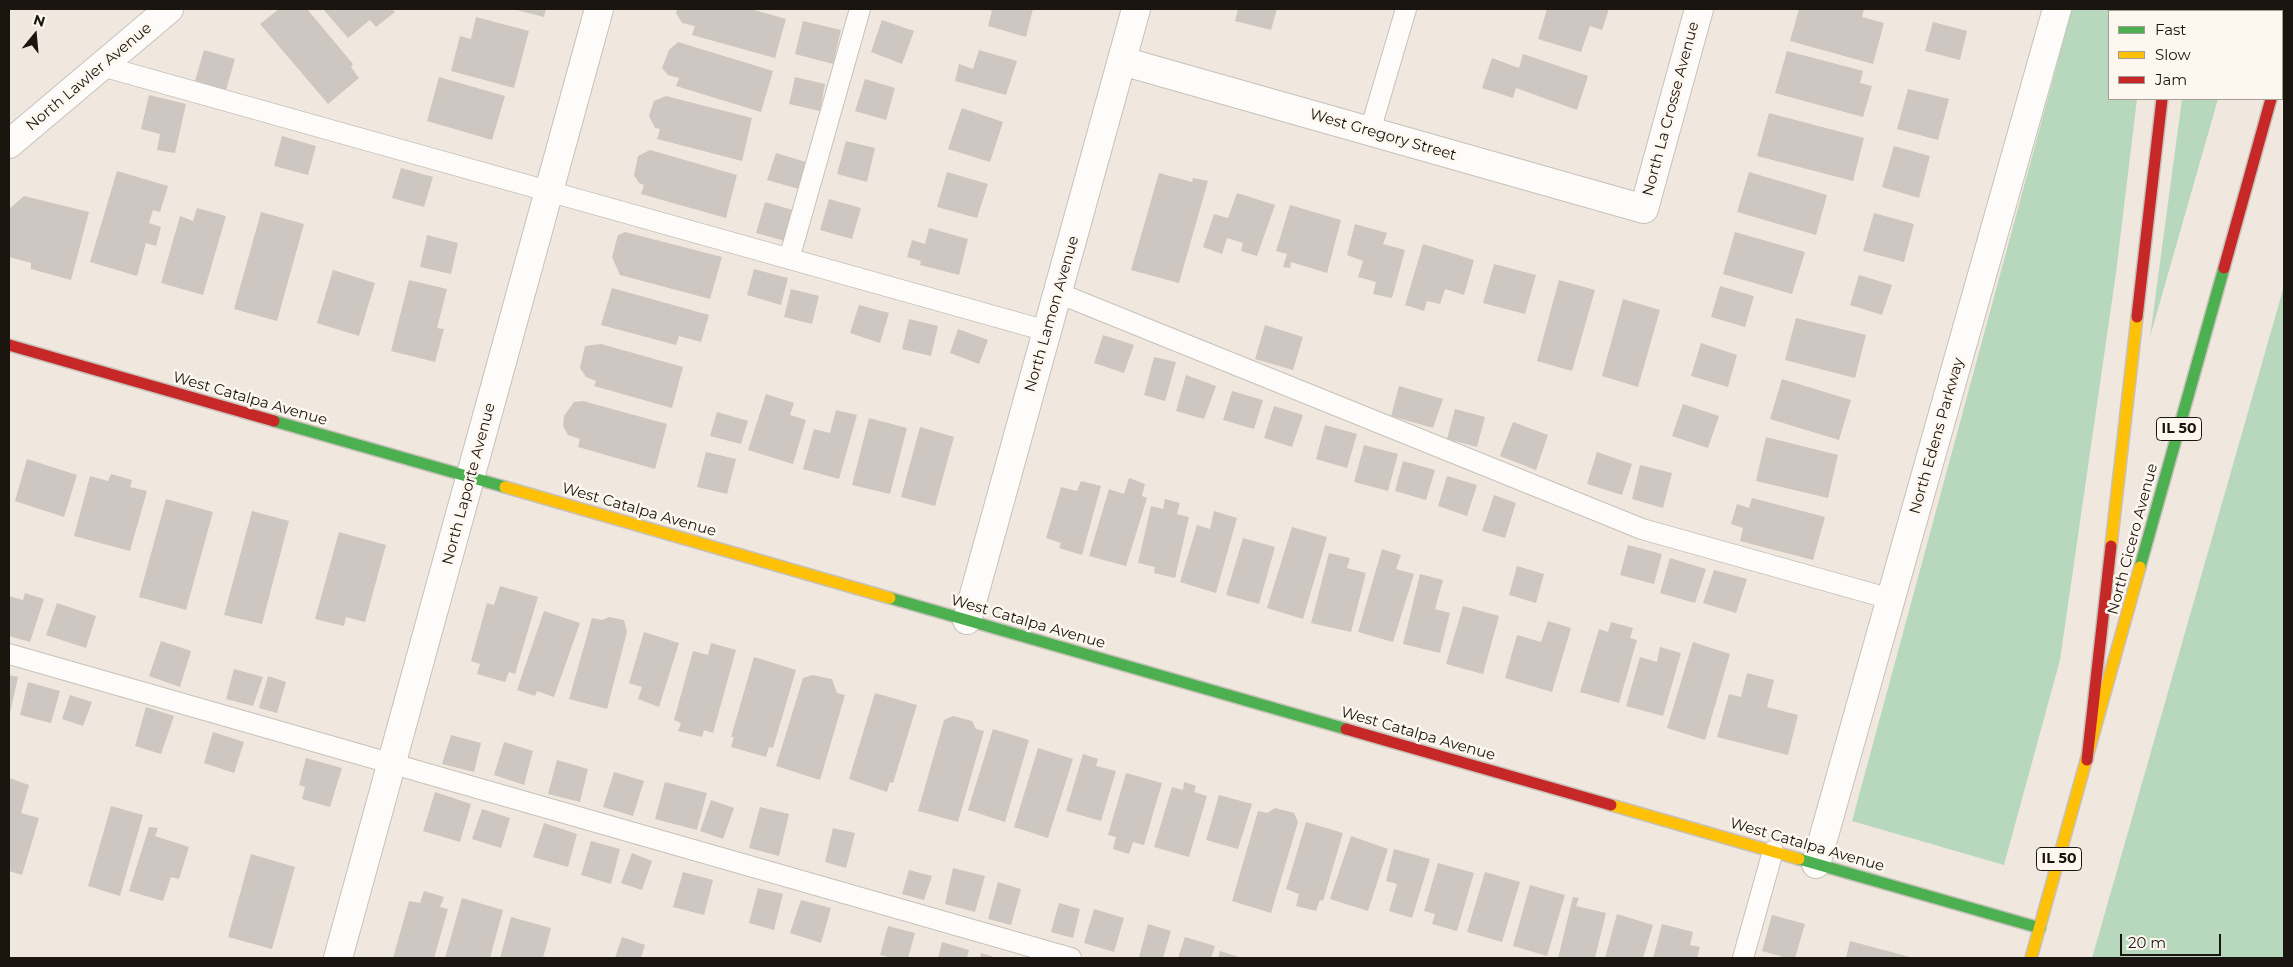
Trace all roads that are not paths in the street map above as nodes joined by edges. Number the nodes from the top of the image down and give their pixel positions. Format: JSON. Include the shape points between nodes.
{"nodes":[{"id":1,"x":169,"y":9,"type":"edge"},
{"id":2,"x":599,"y":9,"type":"edge"},
{"id":3,"x":860,"y":9,"type":"edge"},
{"id":4,"x":1136,"y":9,"type":"edge"},
{"id":5,"x":1406,"y":9,"type":"edge"},
{"id":6,"x":1699,"y":9,"type":"edge"},
{"id":7,"x":2056,"y":9,"type":"edge"},
{"id":8,"x":1122,"y":61,"type":"junction"},
{"id":9,"x":102,"y":66,"type":"junction"},
{"id":10,"x":2162,"y":100,"type":"edge"},
{"id":11,"x":2271,"y":100,"type":"edge"},
{"id":12,"x":1370,"y":131,"type":"junction"},
{"id":13,"x":9,"y":144,"type":"edge"},
{"id":14,"x":549,"y":191,"type":"junction"},
{"id":15,"x":1644,"y":209,"type":"joint"},
{"id":16,"x":789,"y":259,"type":"junction"},
{"id":17,"x":1058,"y":293,"type":"junction"},
{"id":18,"x":1047,"y":331,"type":"junction"},
{"id":19,"x":9,"y":345,"type":"edge"},
{"id":20,"x":471,"y":478,"type":"junction"},
{"id":21,"x":1891,"y":598,"type":"junction"},
{"id":22,"x":967,"y":620,"type":"junction"},
{"id":23,"x":9,"y":654,"type":"edge"},
{"id":24,"x":2087,"y":760,"type":"junction"},
{"id":25,"x":392,"y":764,"type":"junction"},
{"id":26,"x":1773,"y":851,"type":"junction"},
{"id":27,"x":1816,"y":864,"type":"junction"},
{"id":28,"x":2040,"y":928,"type":"junction"},
{"id":29,"x":338,"y":958,"type":"edge"},
{"id":30,"x":1071,"y":958,"type":"edge"},
{"id":31,"x":1743,"y":958,"type":"edge"},
{"id":32,"x":2031,"y":958,"type":"edge"}],
"edges":[{"from":1,"to":9,"type":"street","name":"North Lawler Avenue"},
{"from":2,"to":14,"type":"street","name":"North Laporte Avenue"},
{"from":3,"to":16,"type":"lane"},
{"from":4,"to":8,"type":"street","name":"North Lamon Avenue"},
{"from":5,"to":12,"type":"lane"},
{"from":6,"to":15,"type":"street","name":"North La Crosse Avenue"},
{"from":7,"to":21,"type":"street","name":"North Edens Parkway"},
{"from":8,"to":12,"type":"street","name":"West Gregory Street"},
{"from":8,"to":17,"type":"street","name":"North Lamon Avenue"},
{"from":9,"to":13,"type":"street","name":"North Lawler Avenue"},
{"from":9,"to":14,"type":"lane"},
{"from":10,"to":24,"type":"main road"},
{"from":11,"to":24,"type":"main road","name":"North Cicero Avenue","number":"IL 50"},
{"from":12,"to":15,"type":"street","name":"West Gregory Street"},
{"from":14,"to":16,"type":"lane"},
{"from":14,"to":20,"type":"street","name":"North Laporte Avenue"},
{"from":16,"to":18,"type":"lane"},
{"from":17,"to":18,"type":"street","name":"North Lamon Avenue"},
{"from":17,"to":21,"type":"lane","via":[[1642,529]]},
{"from":18,"to":22,"type":"street","name":"North Lamon Avenue"},
{"from":19,"to":20,"type":"main road","name":"West Catalpa Avenue"},
{"from":20,"to":22,"type":"main road","name":"West Catalpa Avenue"},
{"from":20,"to":25,"type":"street","name":"North Laporte Avenue"},
{"from":21,"to":27,"type":"street","name":"North Edens Parkway"},
{"from":22,"to":26,"type":"main road","name":"West Catalpa Avenue"},
{"from":23,"to":25,"type":"lane"},
{"from":24,"to":28,"type":"main road","name":"North Cicero Avenue","number":"IL 50"},
{"from":25,"to":29,"type":"street","name":"North Laporte Avenue"},
{"from":25,"to":30,"type":"lane"},
{"from":26,"to":27,"type":"main road","name":"West Catalpa Avenue"},
{"from":26,"to":31,"type":"lane"},
{"from":27,"to":28,"type":"main road","name":"West Catalpa Avenue"},
{"from":28,"to":32,"type":"main road","name":"North Cicero Avenue","number":"IL 50"}]}
